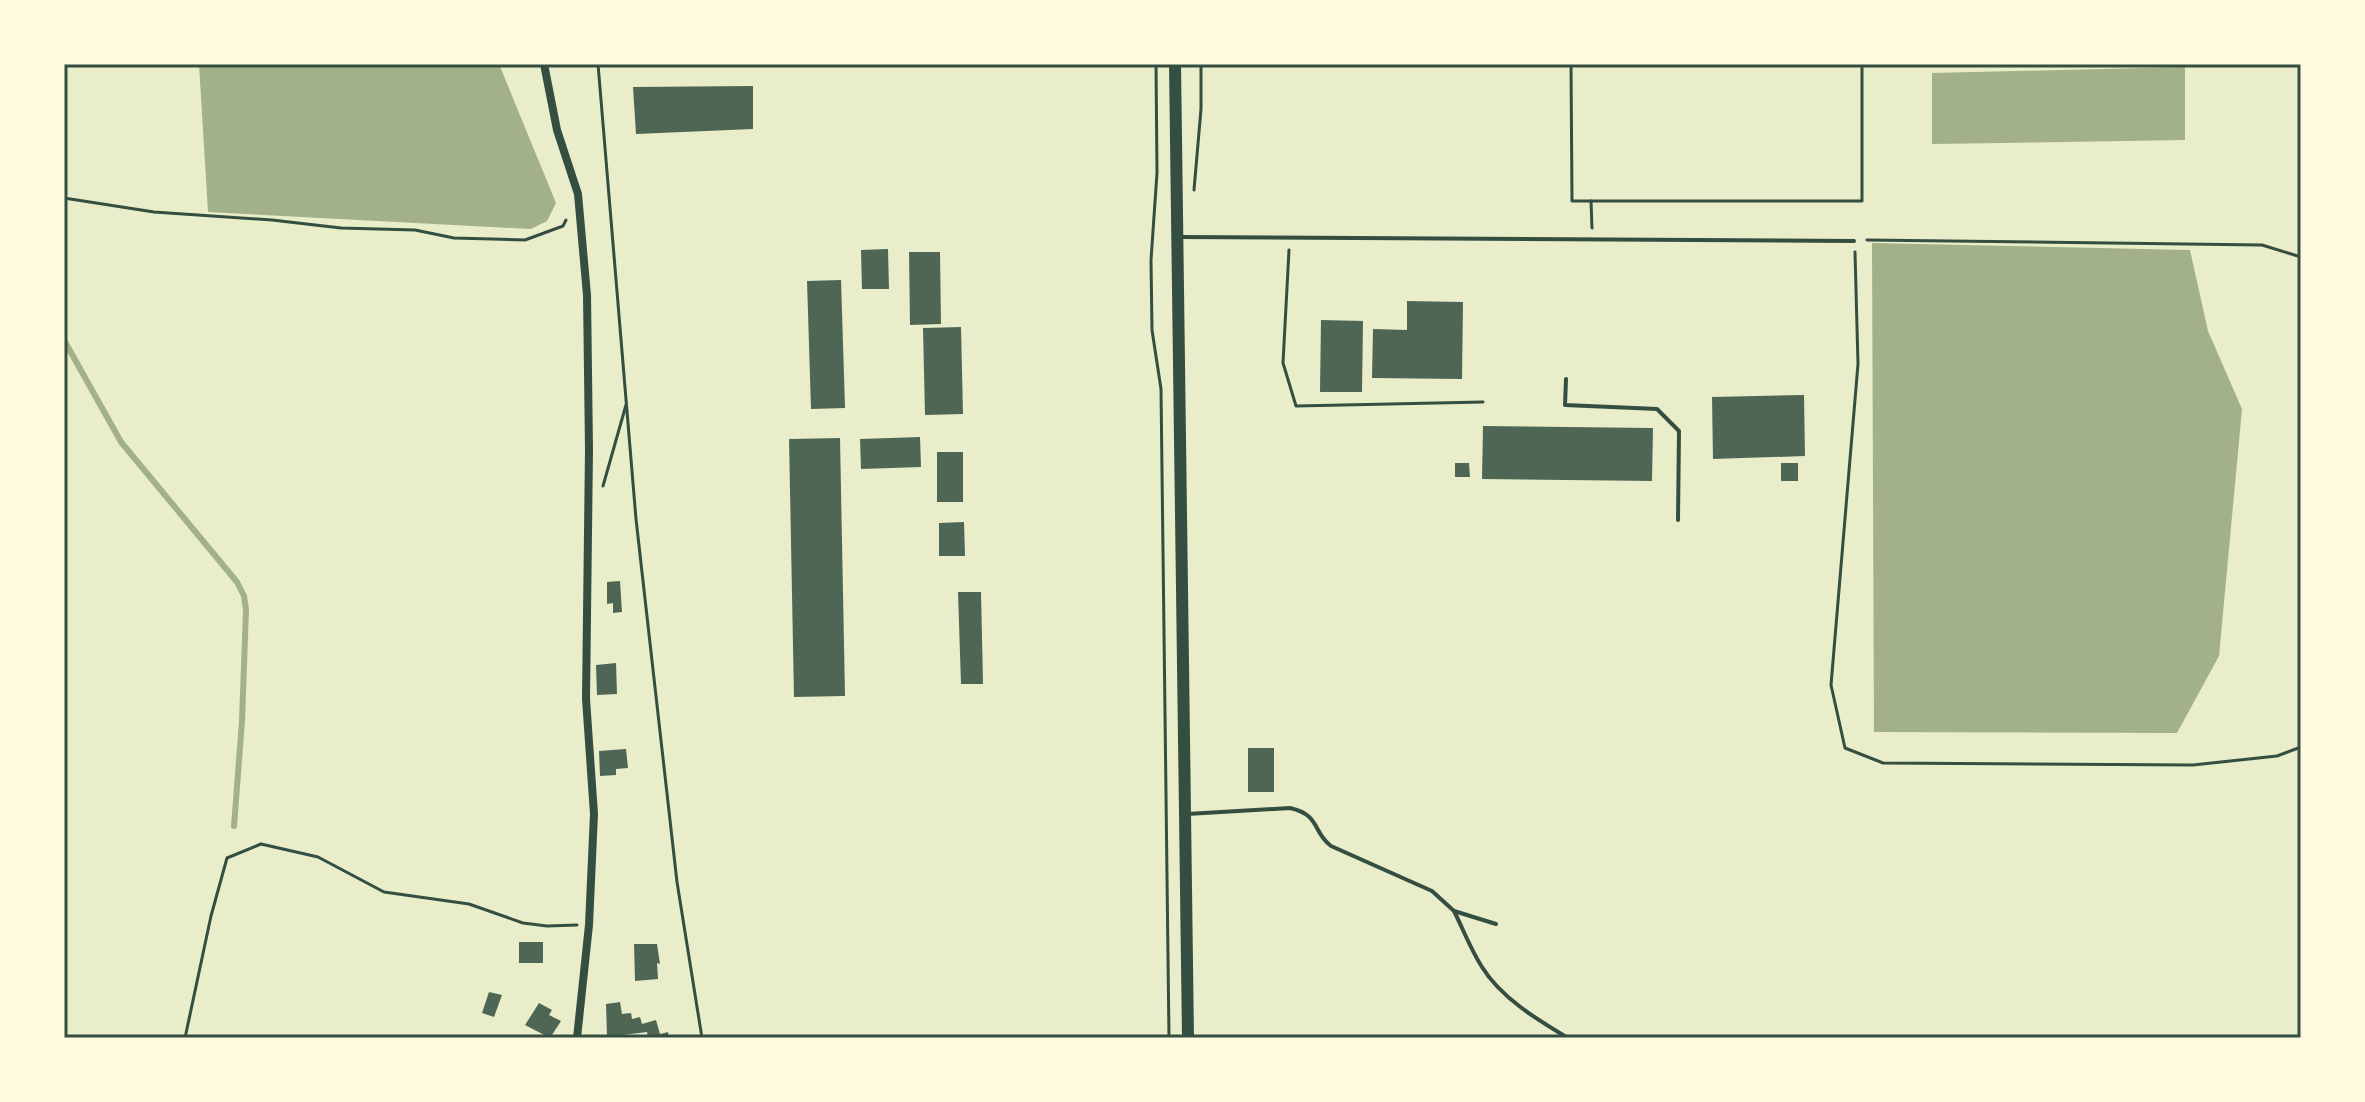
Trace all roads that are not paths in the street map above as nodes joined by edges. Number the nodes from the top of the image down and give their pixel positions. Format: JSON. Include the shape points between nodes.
{"nodes":[{"id":1,"x":544,"y":64,"type":"edge"},
{"id":2,"x":1175,"y":64,"type":"edge"},
{"id":3,"x":1177,"y":237,"type":"junction"},
{"id":4,"x":1854,"y":241,"type":"road end"},
{"id":5,"x":1566,"y":379,"type":"dead end"},
{"id":6,"x":1678,"y":520,"type":"dead end"},
{"id":7,"x":1185,"y":814,"type":"junction"},
{"id":8,"x":1454,"y":911,"type":"junction"},
{"id":9,"x":1496,"y":924,"type":"dead end"},
{"id":10,"x":577,"y":1038,"type":"edge"},
{"id":11,"x":1188,"y":1038,"type":"edge"},
{"id":12,"x":1568,"y":1038,"type":"edge"}],
"edges":[{"from":1,"to":10,"type":"street","via":[[557,130],[578,194],[587,295],[586,699],[594,814]]},
{"from":2,"to":3,"type":"main road"},
{"from":3,"to":4,"type":"lane"},
{"from":3,"to":7,"type":"main road"},
{"from":5,"to":6,"type":"lane","via":[[1565,405],[1657,409],[1679,431]]},
{"from":7,"to":8,"type":"lane","via":[[1297,809],[1311,817],[1326,843],[1432,891]]},
{"from":7,"to":11,"type":"main road"},
{"from":8,"to":9,"type":"lane"},
{"from":8,"to":12,"type":"lane","via":[[1492,981]]}]}
